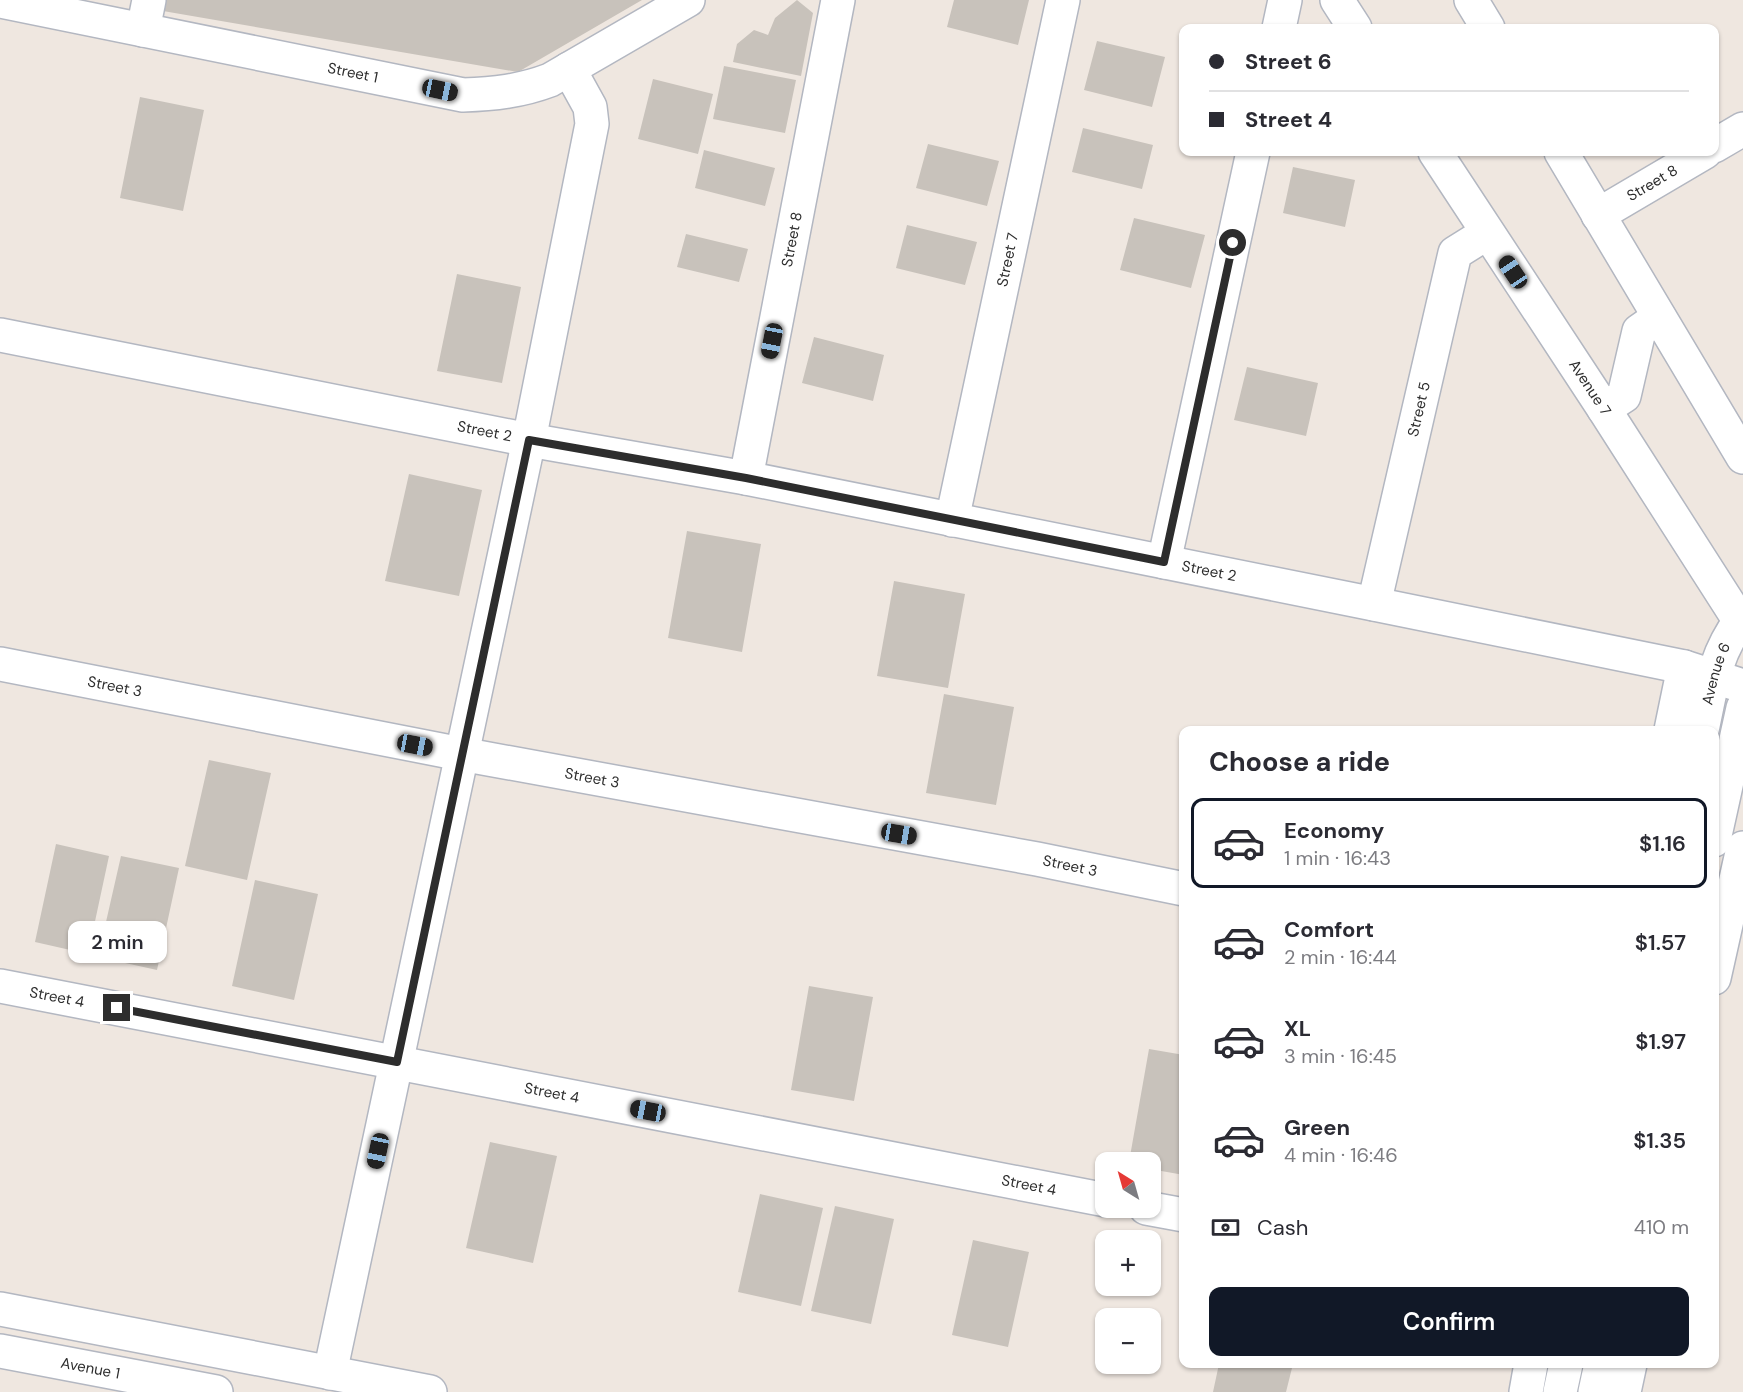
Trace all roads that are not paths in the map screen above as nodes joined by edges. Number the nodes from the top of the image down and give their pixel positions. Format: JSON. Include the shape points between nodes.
{"nodes":[{"id":1,"x":688,"y":0,"type":"edge"},
{"id":2,"x":838,"y":0,"type":"edge"},
{"id":3,"x":1063,"y":0,"type":"edge"},
{"id":4,"x":1285,"y":0,"type":"edge"},
{"id":5,"x":1337,"y":0,"type":"edge"},
{"id":6,"x":1471,"y":0,"type":"edge"},
{"id":7,"x":0,"y":1,"type":"edge"},
{"id":8,"x":146,"y":15,"type":"edge"},
{"id":9,"x":1280,"y":24,"type":"edge"},
{"id":10,"x":1352,"y":24,"type":"edge"},
{"id":11,"x":1486,"y":24,"type":"edge"},
{"id":12,"x":569,"y":69,"type":"junction"},
{"id":13,"x":1743,"y":129,"type":"edge"},
{"id":14,"x":1719,"y":143,"type":"edge"},
{"id":15,"x":1252,"y":156,"type":"edge"},
{"id":16,"x":1438,"y":156,"type":"edge"},
{"id":17,"x":1563,"y":156,"type":"edge"},
{"id":18,"x":1698,"y":156,"type":"edge"},
{"id":19,"x":1599,"y":215,"type":"junction"},
{"id":20,"x":1487,"y":232,"type":"junction"},
{"id":21,"x":1659,"y":317,"type":"junction"},
{"id":22,"x":0,"y":335,"type":"edge"},
{"id":23,"x":1604,"y":409,"type":"junction"},
{"id":24,"x":529,"y":440,"type":"junction"},
{"id":25,"x":1743,"y":457,"type":"edge"},
{"id":26,"x":746,"y":478,"type":"junction"},
{"id":27,"x":952,"y":520,"type":"junction"},
{"id":28,"x":1164,"y":562,"type":"junction"},
{"id":29,"x":1374,"y":604,"type":"junction"},
{"id":30,"x":1741,"y":623,"type":"edge"},
{"id":31,"x":0,"y":664,"type":"edge"},
{"id":32,"x":1713,"y":676,"type":"edge"},
{"id":33,"x":1743,"y":708,"type":"edge"},
{"id":34,"x":1674,"y":726,"type":"edge"},
{"id":35,"x":1703,"y":726,"type":"edge"},
{"id":36,"x":461,"y":754,"type":"junction"},
{"id":37,"x":1719,"y":817,"type":"edge"},
{"id":38,"x":1743,"y":848,"type":"edge"},
{"id":39,"x":1179,"y":889,"type":"edge"},
{"id":40,"x":1719,"y":956,"type":"edge"},
{"id":41,"x":0,"y":986,"type":"edge"},
{"id":42,"x":397,"y":1062,"type":"junction"},
{"id":43,"x":1095,"y":1198,"type":"edge"},
{"id":44,"x":1161,"y":1211,"type":"edge"},
{"id":45,"x":1179,"y":1214,"type":"edge"},
{"id":46,"x":0,"y":1309,"type":"edge"},
{"id":47,"x":0,"y":1351,"type":"edge"},
{"id":48,"x":1531,"y":1368,"type":"edge"},
{"id":49,"x":1565,"y":1368,"type":"edge"},
{"id":50,"x":1600,"y":1368,"type":"edge"},
{"id":51,"x":1629,"y":1368,"type":"edge"},
{"id":52,"x":330,"y":1373,"type":"junction"},
{"id":53,"x":216,"y":1392,"type":"edge"},
{"id":54,"x":430,"y":1392,"type":"edge"},
{"id":55,"x":1526,"y":1392,"type":"edge"},
{"id":56,"x":1560,"y":1392,"type":"edge"},
{"id":57,"x":1595,"y":1392,"type":"edge"},
{"id":58,"x":1624,"y":1392,"type":"edge"}],
"edges":[{"from":1,"to":12,"type":"street","name":"Street 1"},
{"from":2,"to":26,"type":"street","name":"Street 8"},
{"from":3,"to":27,"type":"street","name":"Street 7"},
{"from":4,"to":9,"type":"street"},
{"from":5,"to":10,"type":"street"},
{"from":6,"to":11,"type":"street"},
{"from":7,"to":8,"type":"street","name":"Street 1"},
{"from":8,"to":12,"type":"street","name":"Street 1","via":[[463,95],[528,88]]},
{"from":12,"to":24,"type":"street","via":[[590,107],[592,124]]},
{"from":13,"to":14,"type":"street"},
{"from":15,"to":28,"type":"street"},
{"from":16,"to":20,"type":"street","name":"Avenue 7"},
{"from":17,"to":19,"type":"street"},
{"from":18,"to":19,"type":"street","name":"Street 8"},
{"from":19,"to":21,"type":"street"},
{"from":20,"to":23,"type":"street","name":"Avenue 7"},
{"from":20,"to":29,"type":"street","name":"Street 5","via":[[1455,253]]},
{"from":21,"to":23,"type":"street","via":[[1639,331],[1624,396]]},
{"from":21,"to":25,"type":"street"},
{"from":22,"to":24,"type":"street","name":"Street 2"},
{"from":23,"to":30,"type":"street","name":"Avenue 7"},
{"from":24,"to":26,"type":"street","name":"Street 2"},
{"from":24,"to":36,"type":"street"},
{"from":26,"to":27,"type":"street","name":"Street 2"},
{"from":27,"to":28,"type":"street","name":"Street 2"},
{"from":28,"to":29,"type":"street","name":"Street 2"},
{"from":29,"to":32,"type":"street","name":"Street 2"},
{"from":30,"to":32,"type":"street","name":"Avenue 6","via":[[1725,644]]},
{"from":31,"to":36,"type":"street","name":"Street 3"},
{"from":32,"to":34,"type":"street"},
{"from":32,"to":35,"type":"street","name":"Avenue 6"},
{"from":33,"to":37,"type":"street"},
{"from":36,"to":39,"type":"street","name":"Street 3","via":[[1037,859]]},
{"from":36,"to":42,"type":"street"},
{"from":38,"to":40,"type":"street"},
{"from":41,"to":42,"type":"street","name":"Street 4"},
{"from":42,"to":43,"type":"street","name":"Street 4"},
{"from":42,"to":52,"type":"street"},
{"from":44,"to":45,"type":"street"},
{"from":46,"to":52,"type":"street"},
{"from":47,"to":53,"type":"street","name":"Avenue 1"},
{"from":48,"to":55,"type":"street"},
{"from":49,"to":56,"type":"street"},
{"from":50,"to":57,"type":"street"},
{"from":51,"to":58,"type":"street"},
{"from":52,"to":54,"type":"street"}]}
